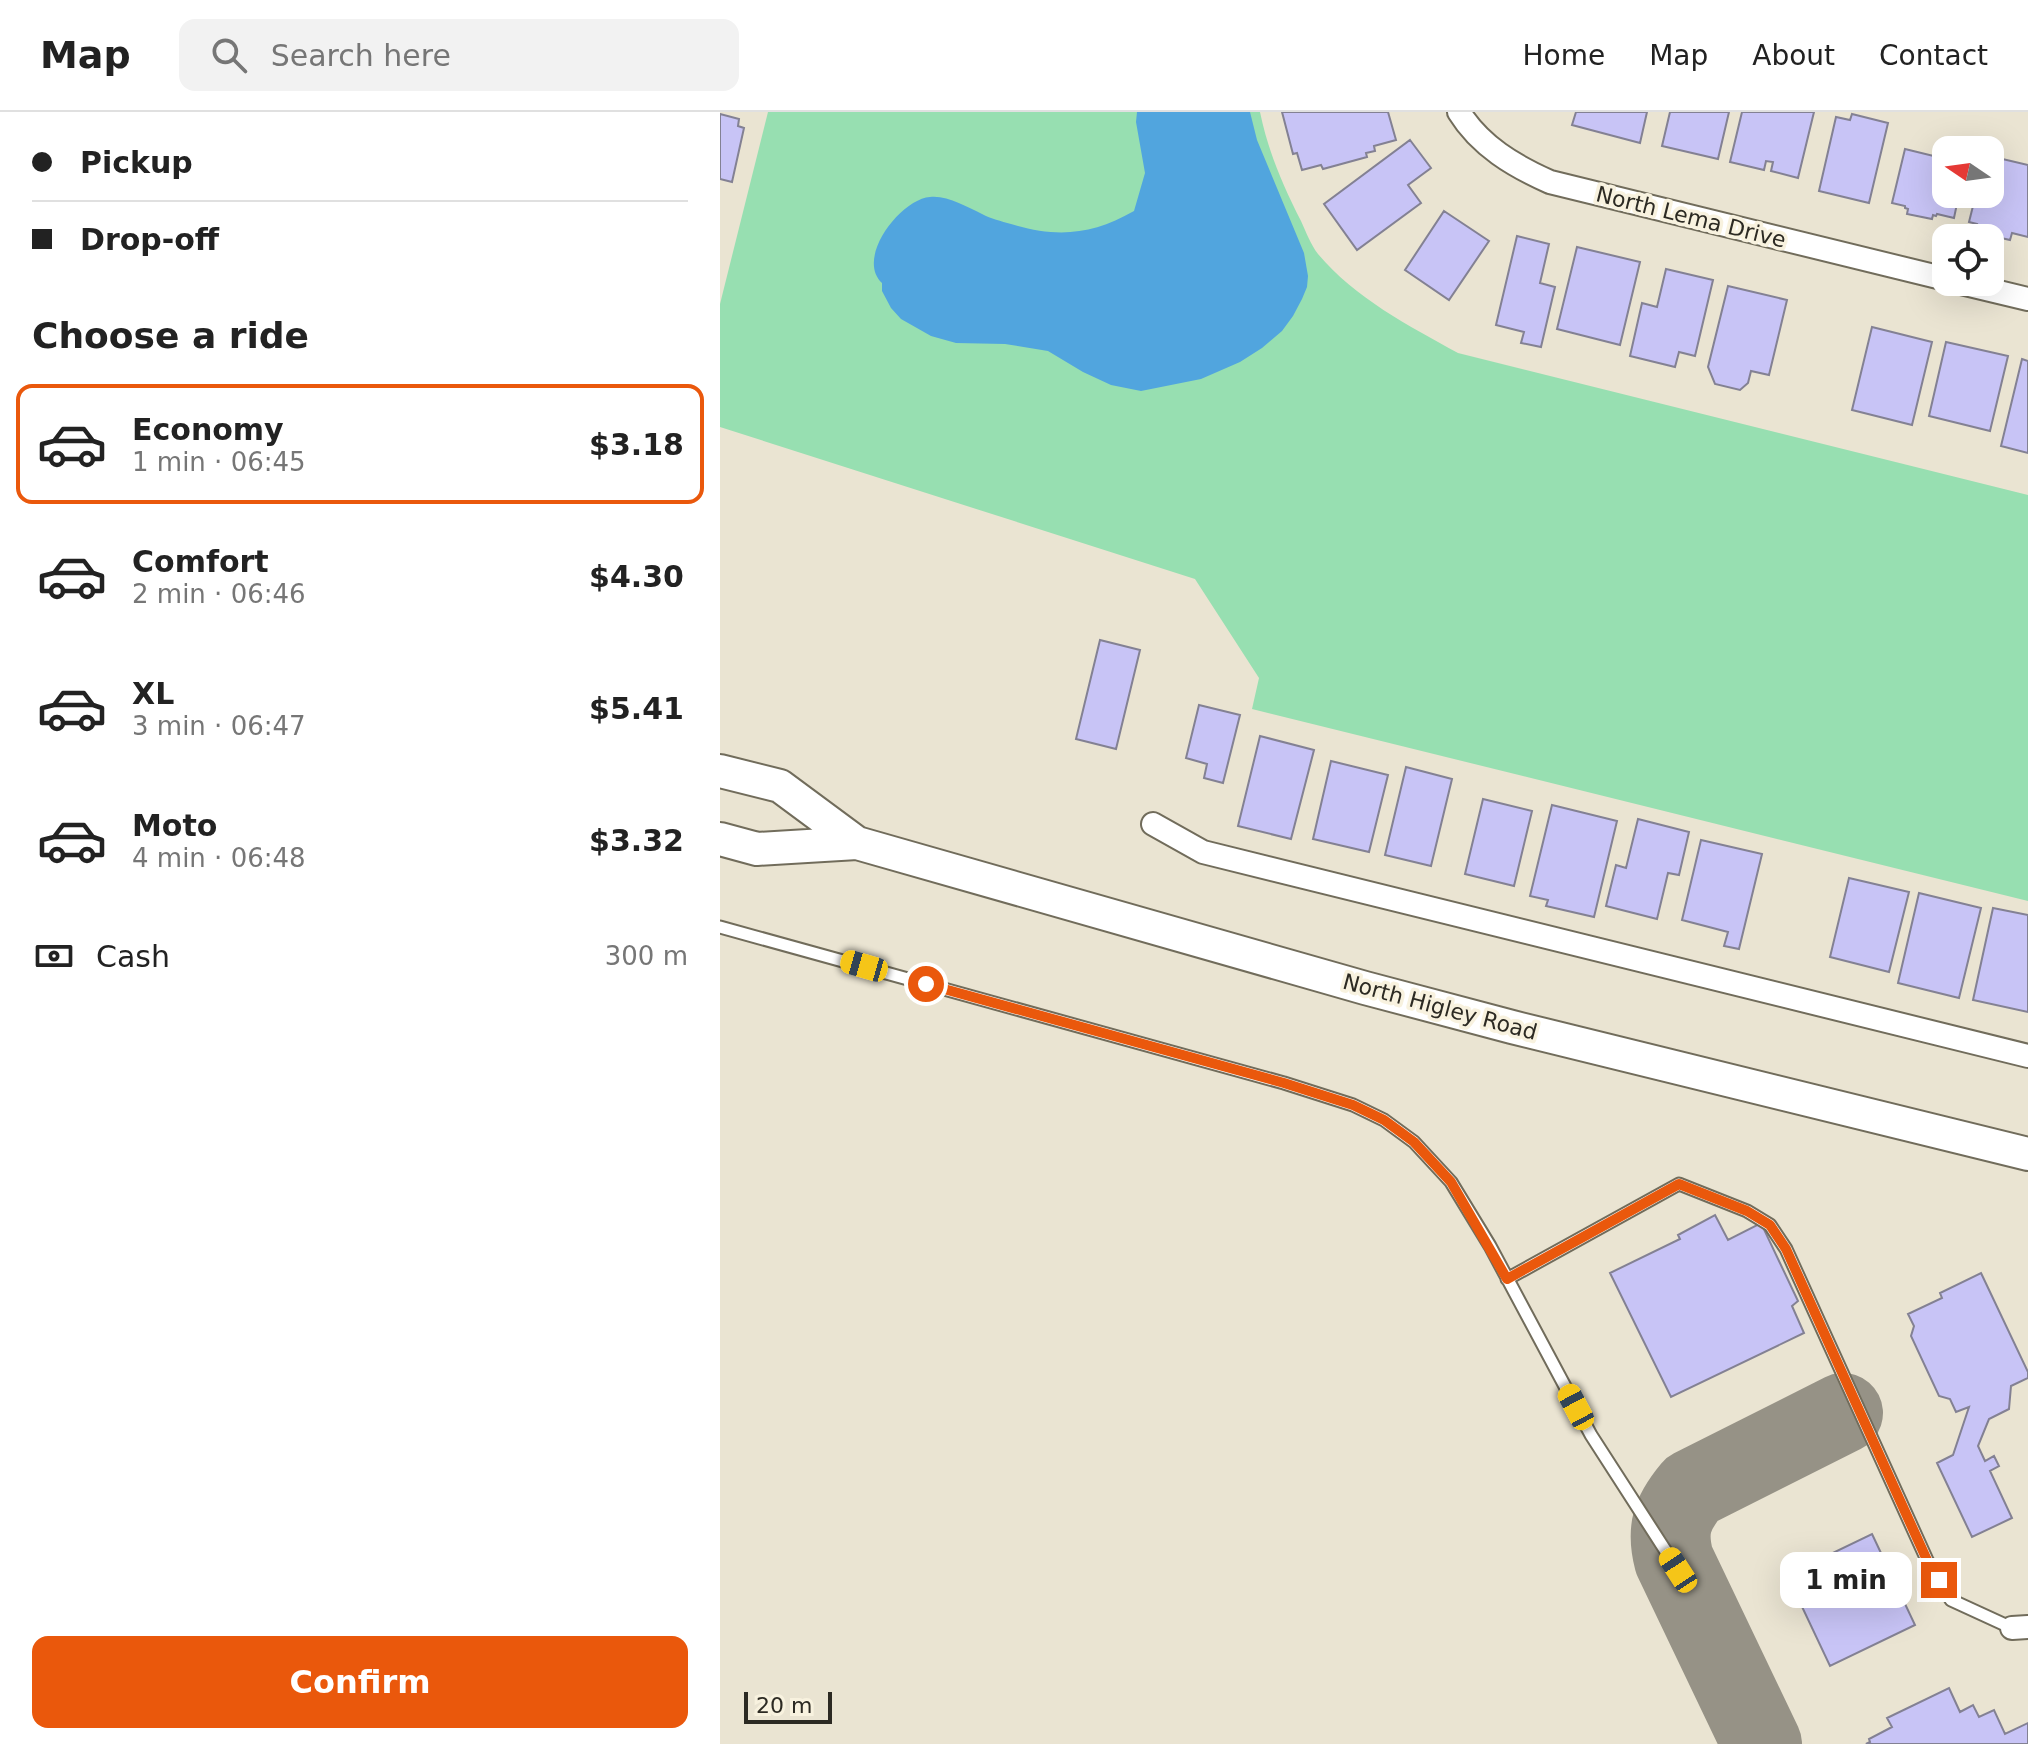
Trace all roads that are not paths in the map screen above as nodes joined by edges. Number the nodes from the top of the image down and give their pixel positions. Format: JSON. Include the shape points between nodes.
{"nodes":[{"id":1,"x":1459,"y":112,"type":"edge"},
{"id":2,"x":1932,"y":276,"type":"edge"},
{"id":3,"x":2004,"y":293,"type":"edge"},
{"id":4,"x":2028,"y":299,"type":"edge"},
{"id":5,"x":720,"y":771,"type":"edge"},
{"id":6,"x":1153,"y":824,"type":"dead end"},
{"id":7,"x":720,"y":839,"type":"edge"},
{"id":8,"x":857,"y":843,"type":"junction"},
{"id":9,"x":720,"y":927,"type":"edge"},
{"id":10,"x":2028,"y":1056,"type":"edge"},
{"id":11,"x":2028,"y":1154,"type":"edge"},
{"id":12,"x":1507,"y":1279,"type":"junction"},
{"id":13,"x":1678,"y":1570,"type":"dead end"},
{"id":14,"x":2020,"y":1628,"type":"edge"}],
"edges":[{"from":1,"to":2,"type":"street","name":"North Lema Drive","via":[[1501,157],[1550,182]]},
{"from":3,"to":4,"type":"street"},
{"from":5,"to":8,"type":"main road","name":"North Higley Road","via":[[780,786]]},
{"from":6,"to":10,"type":"street","via":[[1203,852]]},
{"from":7,"to":8,"type":"main road","name":"North Higley Road","via":[[757,849]]},
{"from":8,"to":11,"type":"main road","name":"North Higley Road","via":[[1350,984]]},
{"from":9,"to":12,"type":"lane","via":[[1353,1105],[1414,1142],[1451,1182]]},
{"from":12,"to":13,"type":"lane","via":[[1591,1435]]},
{"from":12,"to":14,"type":"lane","via":[[1679,1184],[1770,1225],[1786,1249],[1927,1560],[1951,1600]]}]}
